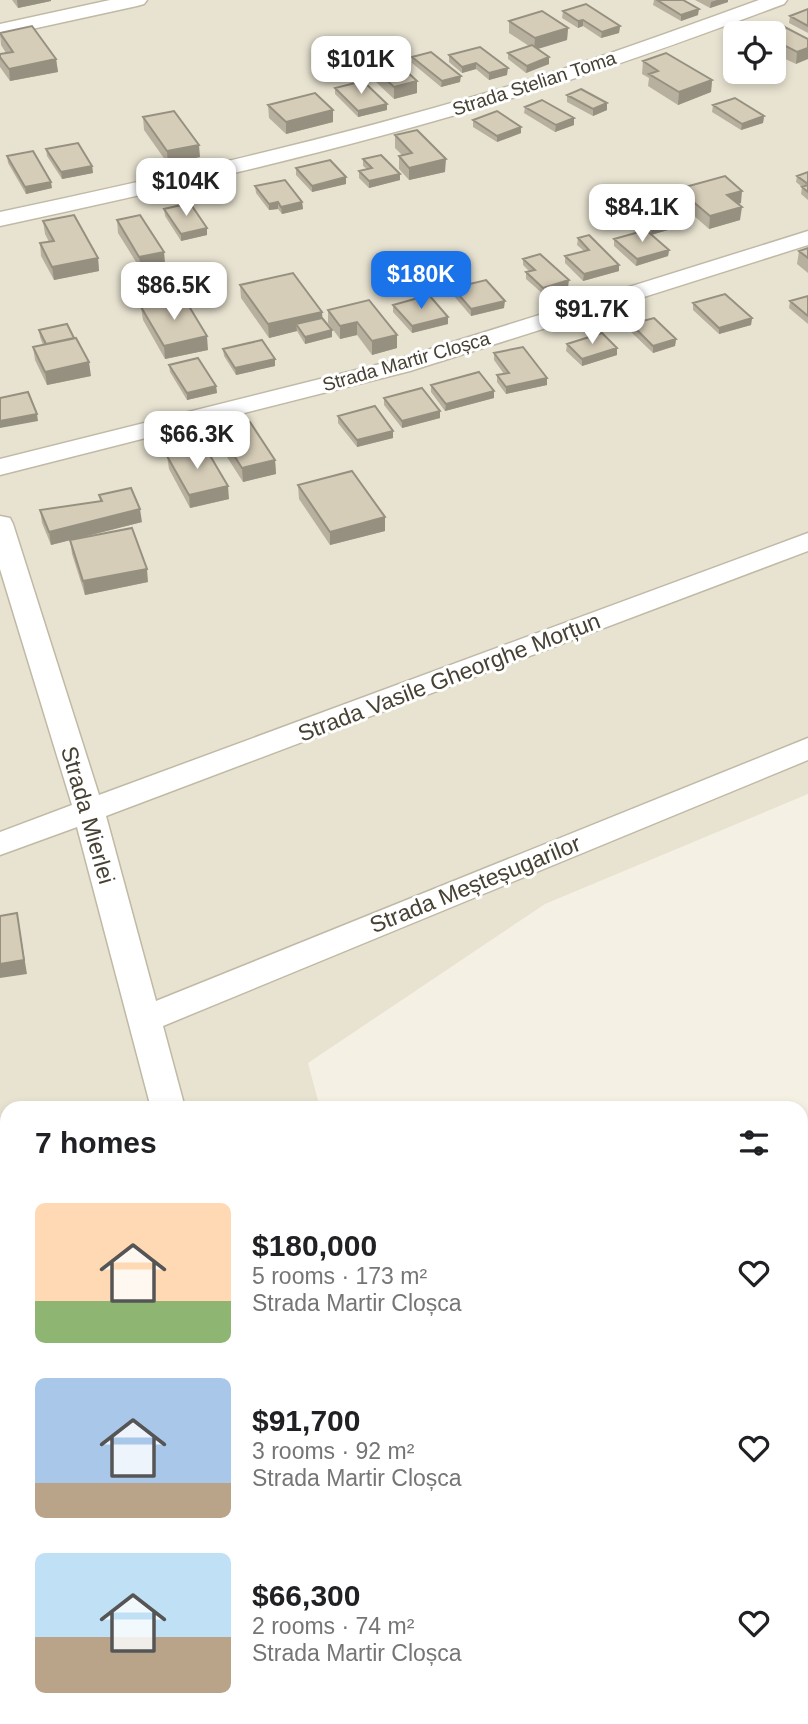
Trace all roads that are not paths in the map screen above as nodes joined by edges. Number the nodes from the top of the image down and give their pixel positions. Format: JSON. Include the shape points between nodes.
{"nodes":[{"id":1,"x":137,"y":0,"type":"edge"},
{"id":2,"x":777,"y":0,"type":"edge"},
{"id":3,"x":0,"y":30,"type":"edge"},
{"id":4,"x":0,"y":219,"type":"edge"},
{"id":5,"x":808,"y":238,"type":"edge"},
{"id":6,"x":0,"y":467,"type":"edge"},
{"id":7,"x":0,"y":524,"type":"edge"},
{"id":8,"x":808,"y":541,"type":"edge"},
{"id":9,"x":808,"y":748,"type":"edge"},
{"id":10,"x":89,"y":812,"type":"junction"},
{"id":11,"x":0,"y":844,"type":"edge"},
{"id":12,"x":143,"y":1020,"type":"junction"},
{"id":13,"x":166,"y":1101,"type":"edge"}],
"edges":[{"from":1,"to":3,"type":"street"},
{"from":2,"to":4,"type":"street","name":"Strada Stelian Toma","via":[[461,107]]},
{"from":5,"to":6,"type":"street","name":"Strada Martir Cloșca","via":[[401,366]]},
{"from":7,"to":10,"type":"street","name":"Strada Mierlei"},
{"from":8,"to":10,"type":"street","name":"Strada Vasile Gheorghe Morțun"},
{"from":9,"to":12,"type":"street","name":"Strada Meșteșugarilor"},
{"from":10,"to":11,"type":"street"},
{"from":10,"to":12,"type":"street","name":"Strada Mierlei"},
{"from":12,"to":13,"type":"street","name":"Strada Mierlei"}]}
